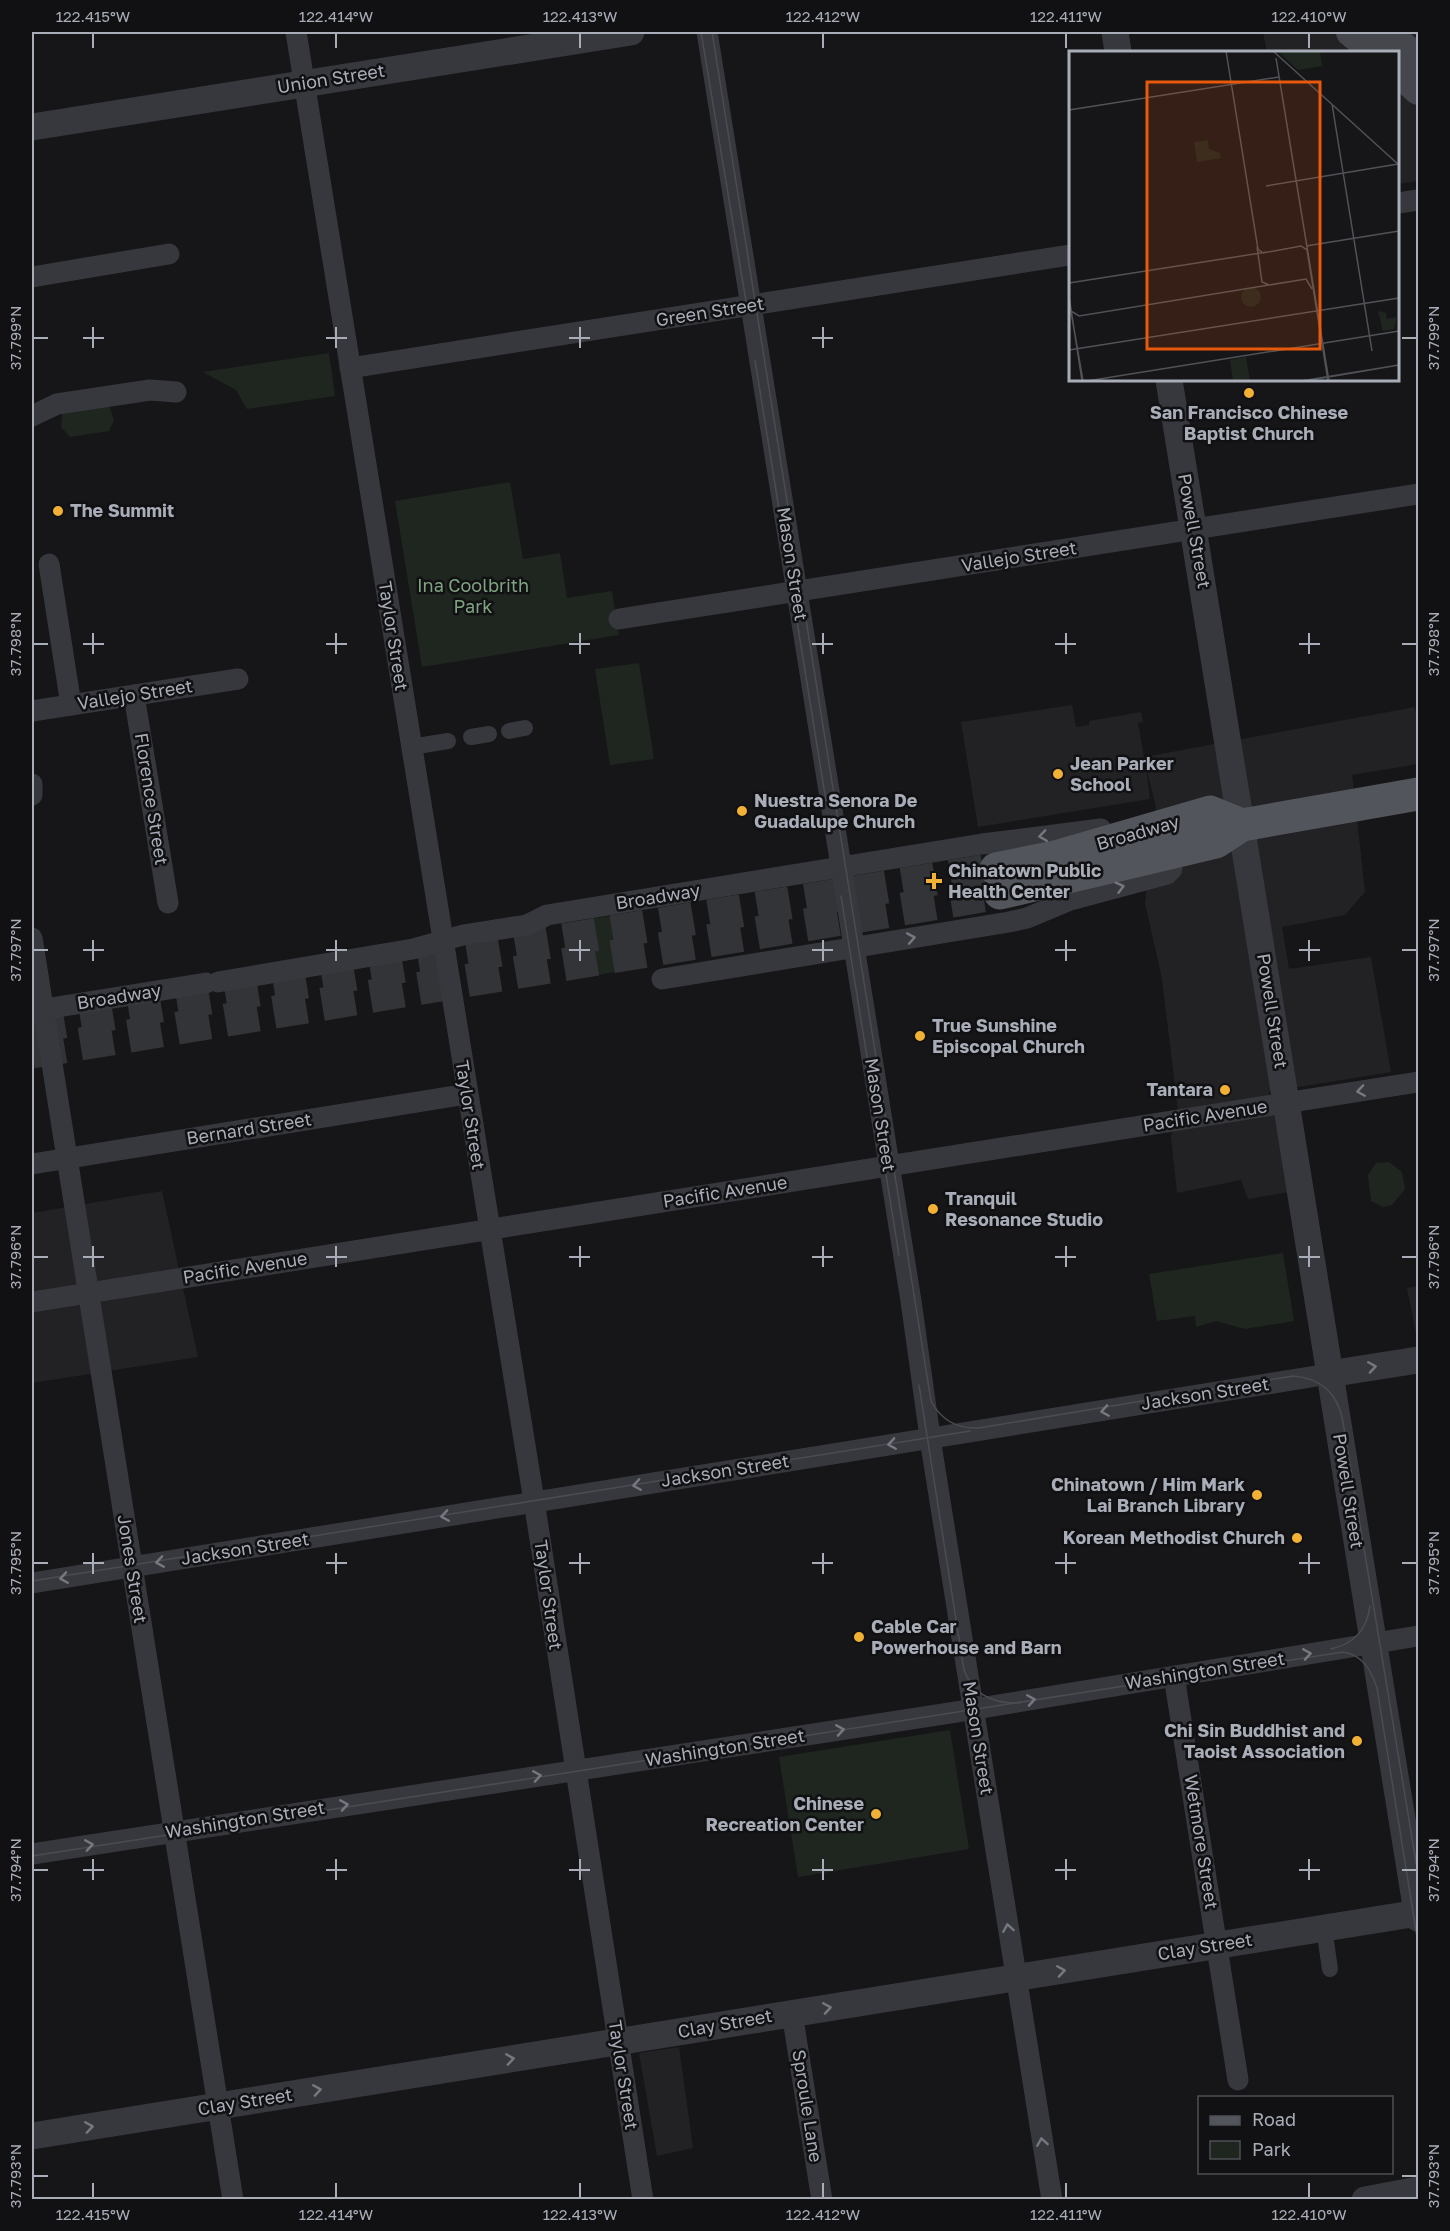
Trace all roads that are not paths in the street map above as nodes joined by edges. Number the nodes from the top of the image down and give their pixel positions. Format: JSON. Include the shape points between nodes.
{"nodes":[{"id":1,"x":296,"y":32,"type":"edge"},
{"id":2,"x":631,"y":32,"type":"edge"},
{"id":3,"x":707,"y":32,"type":"edge"},
{"id":4,"x":1115,"y":32,"type":"edge"},
{"id":5,"x":1351,"y":32,"type":"edge"},
{"id":6,"x":1386,"y":32,"type":"edge"},
{"id":7,"x":1118,"y":51,"type":"edge"},
{"id":8,"x":1375,"y":51,"type":"edge"},
{"id":9,"x":1419,"y":60,"type":"edge"},
{"id":10,"x":1399,"y":72,"type":"edge"},
{"id":11,"x":304,"y":84,"type":"junction"},
{"id":12,"x":1419,"y":90,"type":"edge"},
{"id":13,"x":32,"y":127,"type":"edge"},
{"id":14,"x":1419,"y":200,"type":"edge"},
{"id":15,"x":1399,"y":203,"type":"edge"},
{"id":16,"x":169,"y":254,"type":"dead end"},
{"id":17,"x":1069,"y":255,"type":"edge"},
{"id":18,"x":32,"y":277,"type":"edge"},
{"id":19,"x":750,"y":305,"type":"junction"},
{"id":20,"x":350,"y":368,"type":"junction"},
{"id":21,"x":1169,"y":381,"type":"edge"},
{"id":22,"x":176,"y":392,"type":"dead end"},
{"id":23,"x":32,"y":416,"type":"edge"},
{"id":24,"x":1419,"y":494,"type":"edge"},
{"id":25,"x":1193,"y":529,"type":"junction"},
{"id":26,"x":49,"y":564,"type":"dead end"},
{"id":27,"x":796,"y":592,"type":"junction"},
{"id":28,"x":619,"y":619,"type":"dead end"},
{"id":29,"x":238,"y":679,"type":"dead end"},
{"id":30,"x":134,"y":695,"type":"junction"},
{"id":31,"x":71,"y":705,"type":"junction"},
{"id":32,"x":32,"y":711,"type":"edge"},
{"id":33,"x":489,"y":734,"type":"dead end"},
{"id":34,"x":471,"y":737,"type":"dead end"},
{"id":35,"x":448,"y":741,"type":"dead end"},
{"id":36,"x":411,"y":747,"type":"junction"},
{"id":37,"x":32,"y":784,"type":"edge"},
{"id":38,"x":1419,"y":794,"type":"edge"},
{"id":39,"x":32,"y":795,"type":"edge"},
{"id":40,"x":1242,"y":825,"type":"junction"},
{"id":41,"x":1113,"y":833,"type":"junction"},
{"id":42,"x":1173,"y":861,"type":"junction"},
{"id":43,"x":841,"y":867,"type":"junction"},
{"id":44,"x":168,"y":903,"type":"dead end"},
{"id":45,"x":32,"y":938,"type":"edge"},
{"id":46,"x":444,"y":942,"type":"junction"},
{"id":47,"x":854,"y":948,"type":"junction"},
{"id":48,"x":662,"y":979,"type":"dead end"},
{"id":49,"x":37,"y":1010,"type":"edge"},
{"id":50,"x":1419,"y":1082,"type":"edge"},
{"id":51,"x":467,"y":1094,"type":"junction"},
{"id":52,"x":1286,"y":1103,"type":"junction"},
{"id":53,"x":66,"y":1158,"type":"junction"},
{"id":54,"x":32,"y":1164,"type":"edge"},
{"id":55,"x":888,"y":1166,"type":"junction"},
{"id":56,"x":488,"y":1230,"type":"junction"},
{"id":57,"x":88,"y":1293,"type":"junction"},
{"id":58,"x":32,"y":1302,"type":"edge"},
{"id":59,"x":1419,"y":1360,"type":"edge"},
{"id":60,"x":1329,"y":1374,"type":"junction"},
{"id":61,"x":930,"y":1438,"type":"junction"},
{"id":62,"x":534,"y":1502,"type":"junction"},
{"id":63,"x":132,"y":1567,"type":"junction"},
{"id":64,"x":32,"y":1583,"type":"edge"},
{"id":65,"x":1419,"y":1636,"type":"edge"},
{"id":66,"x":1373,"y":1643,"type":"junction"},
{"id":67,"x":1174,"y":1676,"type":"junction"},
{"id":68,"x":974,"y":1709,"type":"junction"},
{"id":69,"x":574,"y":1771,"type":"junction"},
{"id":70,"x":174,"y":1831,"type":"junction"},
{"id":71,"x":32,"y":1854,"type":"edge"},
{"id":72,"x":1418,"y":1915,"type":"edge"},
{"id":73,"x":1324,"y":1928,"type":"junction"},
{"id":74,"x":1218,"y":1945,"type":"junction"},
{"id":75,"x":1330,"y":1970,"type":"dead end"},
{"id":76,"x":1016,"y":1978,"type":"junction"},
{"id":77,"x":792,"y":2013,"type":"junction"},
{"id":78,"x":618,"y":2042,"type":"junction"},
{"id":79,"x":1238,"y":2079,"type":"dead end"},
{"id":80,"x":218,"y":2106,"type":"junction"},
{"id":81,"x":32,"y":2136,"type":"edge"},
{"id":82,"x":1419,"y":2190,"type":"edge"},
{"id":83,"x":233,"y":2199,"type":"edge"},
{"id":84,"x":643,"y":2199,"type":"edge"},
{"id":85,"x":822,"y":2199,"type":"edge"},
{"id":86,"x":1052,"y":2199,"type":"edge"},
{"id":87,"x":1365,"y":2199,"type":"edge"}],
"edges":[{"from":1,"to":11,"type":"street","name":"Taylor Street"},
{"from":2,"to":11,"type":"street","name":"Union Street"},
{"from":3,"to":19,"type":"street","name":"Mason Street"},
{"from":4,"to":7,"type":"street"},
{"from":5,"to":8,"type":"main road"},
{"from":6,"to":9,"type":"main road"},
{"from":10,"to":12,"type":"main road"},
{"from":11,"to":13,"type":"street","name":"Union Street"},
{"from":11,"to":20,"type":"street","name":"Taylor Street"},
{"from":14,"to":15,"type":"street"},
{"from":16,"to":18,"type":"street"},
{"from":17,"to":19,"type":"street","name":"Green Street"},
{"from":19,"to":20,"type":"street","name":"Green Street"},
{"from":19,"to":27,"type":"street","name":"Mason Street"},
{"from":20,"to":36,"type":"street","name":"Taylor Street"},
{"from":21,"to":25,"type":"street","name":"Powell Street"},
{"from":22,"to":23,"type":"street","via":[[150,390],[57,404]]},
{"from":24,"to":25,"type":"street","name":"Vallejo Street"},
{"from":25,"to":27,"type":"street","name":"Vallejo Street"},
{"from":25,"to":40,"type":"street","name":"Powell Street"},
{"from":26,"to":31,"type":"street"},
{"from":27,"to":28,"type":"street","name":"Vallejo Street"},
{"from":27,"to":43,"type":"street","name":"Mason Street"},
{"from":29,"to":30,"type":"street","name":"Vallejo Street"},
{"from":30,"to":31,"type":"street","name":"Vallejo Street"},
{"from":30,"to":44,"type":"street","name":"Florence Street"},
{"from":31,"to":32,"type":"street","name":"Vallejo Street"},
{"from":33,"to":34,"type":"street"},
{"from":35,"to":36,"type":"street"},
{"from":36,"to":46,"type":"street","name":"Taylor Street"},
{"from":37,"to":39,"type":"street"},
{"from":38,"to":40,"type":"main road","name":"Broadway"},
{"from":40,"to":41,"type":"main road","name":"Broadway","via":[[1210,812]]},
{"from":40,"to":42,"type":"main road","name":"Broadway","via":[[1216,842]]},
{"from":40,"to":52,"type":"street","name":"Powell Street"},
{"from":41,"to":42,"type":"main road","name":"Broadway","via":[[998,881]]},
{"from":41,"to":43,"type":"street","name":"Broadway","one_way":true,"via":[[982,844]]},
{"from":47,"to":42,"type":"street","name":"Broadway","one_way":true,"via":[[1027,918],[1070,900],[1167,874]]},
{"from":43,"to":46,"type":"street","name":"Broadway","via":[[547,915],[527,925],[463,934]]},
{"from":43,"to":47,"type":"street","name":"Mason Street"},
{"from":45,"to":49,"type":"street","name":"Jones Street"},
{"from":46,"to":49,"type":"street","name":"Broadway"},
{"from":46,"to":51,"type":"street","name":"Taylor Street"},
{"from":47,"to":48,"type":"street","name":"Broadway"},
{"from":47,"to":55,"type":"street","name":"Mason Street"},
{"from":49,"to":53,"type":"street","name":"Jones Street"},
{"from":50,"to":52,"type":"street","name":"Pacific Avenue","one_way":true},
{"from":51,"to":53,"type":"street","name":"Bernard Street"},
{"from":51,"to":56,"type":"street","name":"Taylor Street"},
{"from":52,"to":55,"type":"street","name":"Pacific Avenue"},
{"from":52,"to":60,"type":"street","name":"Powell Street"},
{"from":53,"to":54,"type":"street","name":"Bernard Street"},
{"from":53,"to":57,"type":"street","name":"Jones Street"},
{"from":55,"to":56,"type":"street","name":"Pacific Avenue"},
{"from":55,"to":61,"type":"street","name":"Mason Street"},
{"from":56,"to":57,"type":"street","name":"Pacific Avenue"},
{"from":56,"to":62,"type":"street","name":"Taylor Street"},
{"from":57,"to":58,"type":"street","name":"Pacific Avenue"},
{"from":57,"to":63,"type":"street","name":"Jones Street"},
{"from":60,"to":59,"type":"street","name":"Jackson Street","one_way":true},
{"from":60,"to":61,"type":"street","name":"Jackson Street","one_way":true},
{"from":60,"to":66,"type":"street","name":"Powell Street"},
{"from":61,"to":62,"type":"street","name":"Jackson Street","one_way":true},
{"from":61,"to":68,"type":"street","name":"Mason Street"},
{"from":62,"to":63,"type":"street","name":"Jackson Street","one_way":true},
{"from":62,"to":69,"type":"street","name":"Taylor Street"},
{"from":63,"to":64,"type":"street","name":"Jackson Street","one_way":true},
{"from":63,"to":70,"type":"street","name":"Jones Street"},
{"from":65,"to":66,"type":"street","name":"Washington Street"},
{"from":67,"to":66,"type":"street","name":"Washington Street","one_way":true},
{"from":66,"to":72,"type":"street","name":"Powell Street"},
{"from":68,"to":67,"type":"street","name":"Washington Street","one_way":true},
{"from":67,"to":74,"type":"street","name":"Wetmore Street"},
{"from":69,"to":68,"type":"street","name":"Washington Street","one_way":true},
{"from":76,"to":68,"type":"street","name":"Mason Street","one_way":true},
{"from":70,"to":69,"type":"street","name":"Washington Street","one_way":true},
{"from":69,"to":78,"type":"street","name":"Taylor Street"},
{"from":71,"to":70,"type":"street","name":"Washington Street","one_way":true},
{"from":70,"to":80,"type":"street","name":"Jones Street"},
{"from":72,"to":73,"type":"street","name":"Clay Street"},
{"from":73,"to":74,"type":"street","name":"Clay Street"},
{"from":73,"to":75,"type":"street"},
{"from":76,"to":74,"type":"street","name":"Clay Street","one_way":true},
{"from":74,"to":79,"type":"street","name":"Wetmore Street"},
{"from":77,"to":76,"type":"street","name":"Clay Street","one_way":true},
{"from":86,"to":76,"type":"street","name":"Mason Street","one_way":true},
{"from":77,"to":78,"type":"street","name":"Clay Street"},
{"from":77,"to":85,"type":"street","name":"Sproule Lane"},
{"from":80,"to":78,"type":"street","name":"Clay Street","one_way":true},
{"from":78,"to":84,"type":"street","name":"Taylor Street"},
{"from":81,"to":80,"type":"street","name":"Clay Street","one_way":true},
{"from":80,"to":83,"type":"street","name":"Jones Street"},
{"from":82,"to":87,"type":"street"}]}
